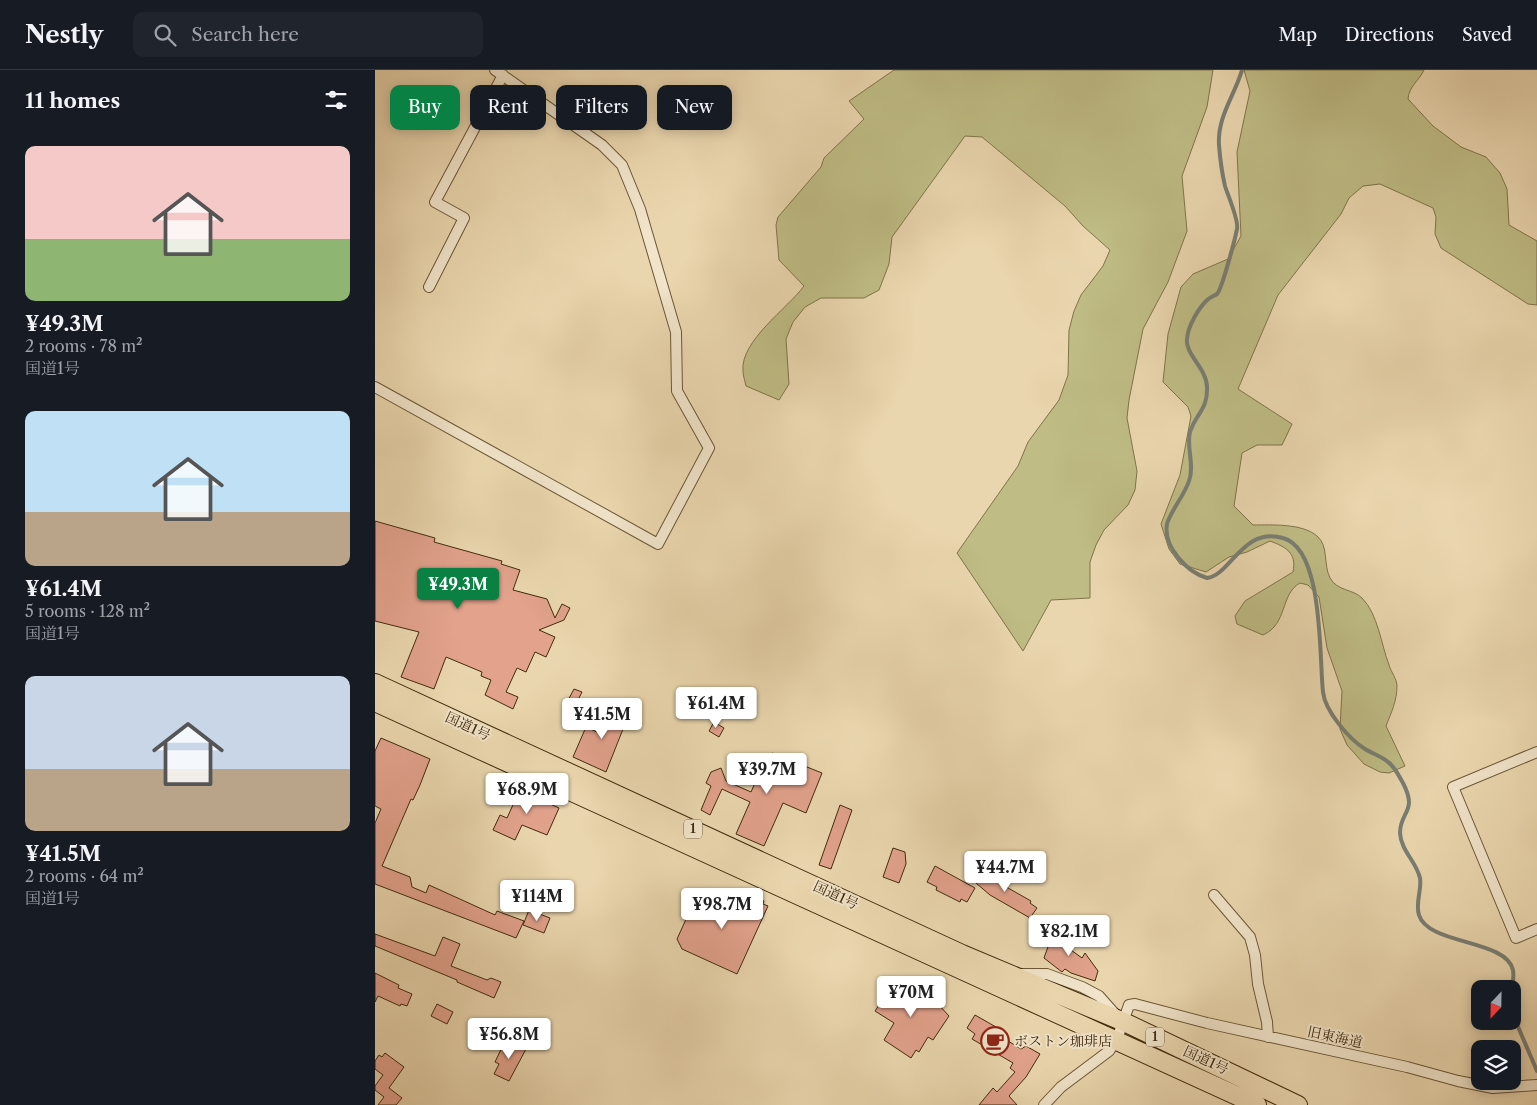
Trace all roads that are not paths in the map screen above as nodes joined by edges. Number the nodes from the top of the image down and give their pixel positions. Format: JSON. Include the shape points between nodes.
{"nodes":[{"id":1,"x":499,"y":73,"type":"edge"},
{"id":2,"x":429,"y":287,"type":"dead end"},
{"id":3,"x":375,"y":387,"type":"edge"},
{"id":4,"x":375,"y":683,"type":"edge"},
{"id":5,"x":375,"y":702,"type":"edge"},
{"id":6,"x":1537,"y":752,"type":"edge"},
{"id":7,"x":513,"y":756,"type":"junction"},
{"id":8,"x":766,"y":871,"type":"junction"},
{"id":9,"x":1213,"y":895,"type":"dead end"},
{"id":10,"x":1537,"y":929,"type":"edge"},
{"id":11,"x":1011,"y":974,"type":"junction"},
{"id":12,"x":1124,"y":1022,"type":"junction"},
{"id":13,"x":1268,"y":1037,"type":"junction"},
{"id":14,"x":1117,"y":1039,"type":"junction"},
{"id":15,"x":1537,"y":1085,"type":"edge"},
{"id":16,"x":1044,"y":1105,"type":"edge"},
{"id":17,"x":1257,"y":1105,"type":"edge"},
{"id":18,"x":1298,"y":1105,"type":"edge"}],
"edges":[{"from":1,"to":2,"type":"street","via":[[435,202],[464,218]]},
{"from":1,"to":3,"type":"street","via":[[602,145],[622,165],[640,209],[676,332],[677,391],[709,448],[659,544]]},
{"from":4,"to":7,"type":"highway","name":"国道1号","number":"1"},
{"from":5,"to":7,"type":"highway","name":"国道1号","number":"1"},
{"from":6,"to":10,"type":"street","via":[[1453,787],[1516,938]]},
{"from":7,"to":8,"type":"highway","name":"国道1号","number":"1"},
{"from":8,"to":11,"type":"highway","name":"国道1号","number":"1"},
{"from":8,"to":14,"type":"highway","name":"国道1号","number":"1"},
{"from":9,"to":13,"type":"street","via":[[1250,937]]},
{"from":11,"to":12,"type":"highway","name":"国道1号","number":"1"},
{"from":11,"to":12,"type":"street","via":[[1047,974],[1095,993]]},
{"from":12,"to":13,"type":"street","name":"旧東海道","via":[[1129,1005],[1135,1004]]},
{"from":12,"to":14,"type":"street"},
{"from":12,"to":18,"type":"highway","name":"国道1号","number":"1"},
{"from":13,"to":15,"type":"street","name":"旧東海道","via":[[1493,1088]]},
{"from":14,"to":16,"type":"street","via":[[1109,1051],[1061,1087]]},
{"from":14,"to":17,"type":"highway","name":"国道1号","number":"1"}]}
